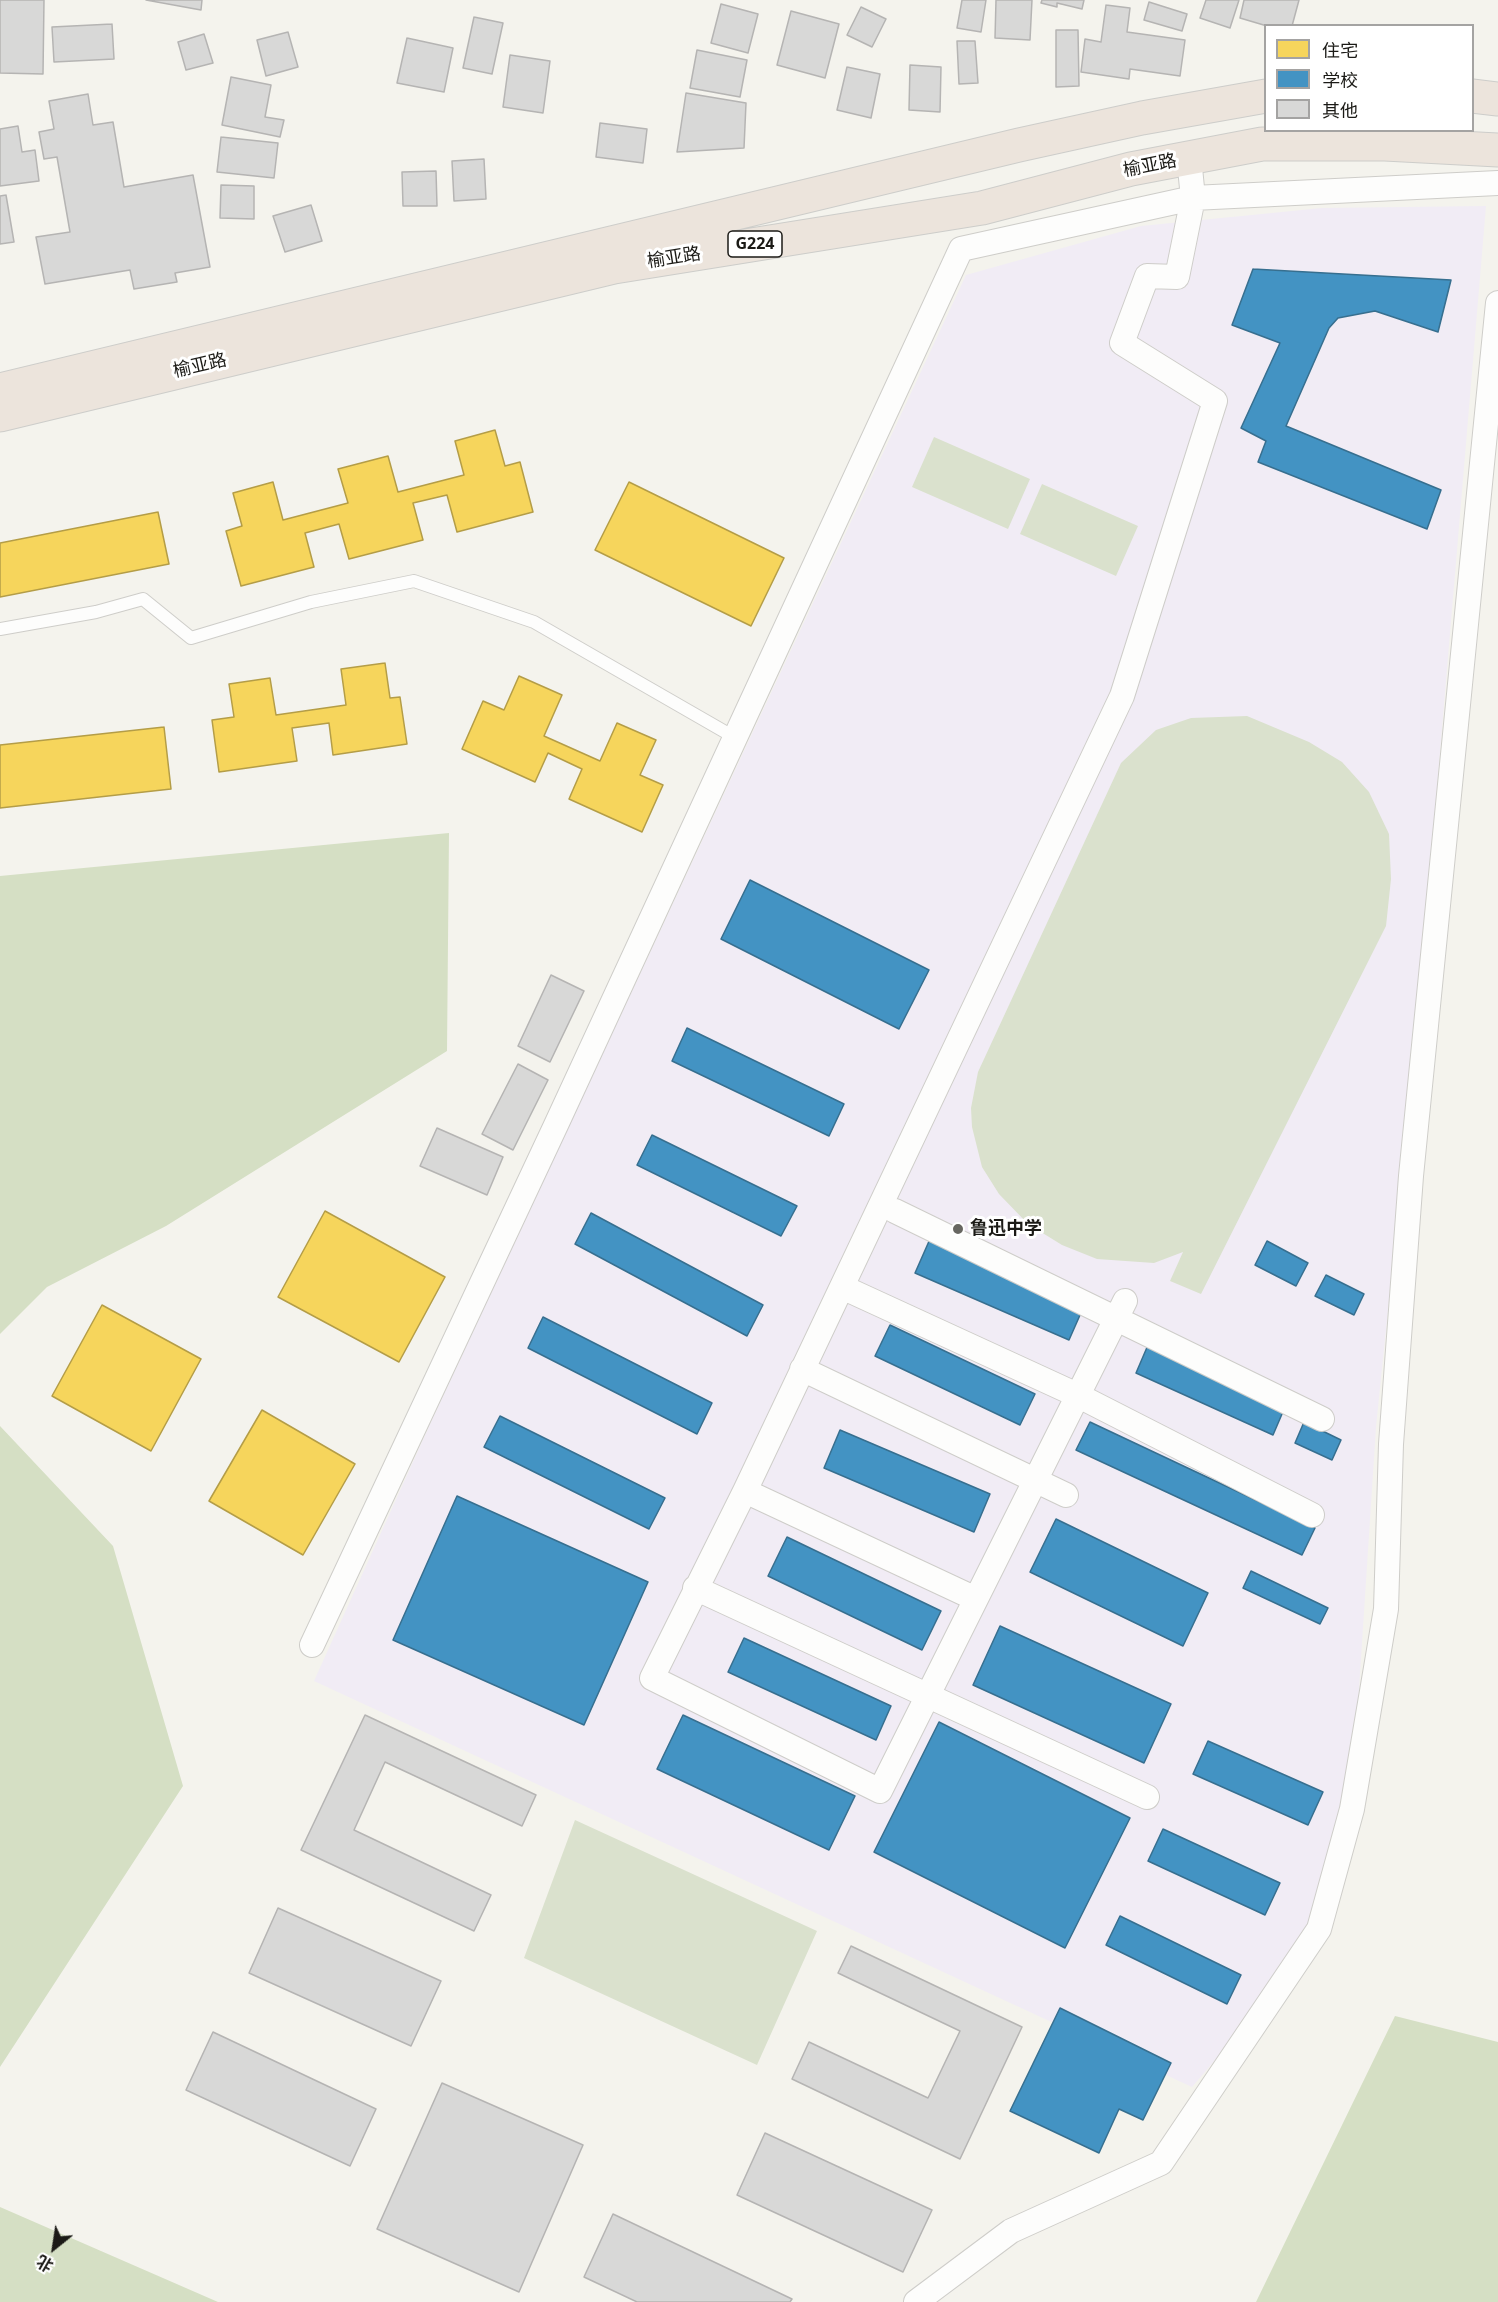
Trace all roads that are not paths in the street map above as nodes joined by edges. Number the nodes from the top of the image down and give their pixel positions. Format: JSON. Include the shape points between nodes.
{"nodes":[{"id":1,"x":1264,"y":96,"type":"edge"},
{"id":2,"x":1474,"y":96,"type":"edge"},
{"id":3,"x":1498,"y":99,"type":"edge"},
{"id":4,"x":1498,"y":150,"type":"edge"},
{"id":5,"x":1189,"y":158,"type":"junction"},
{"id":6,"x":1498,"y":183,"type":"edge"},
{"id":7,"x":1193,"y":198,"type":"junction"},
{"id":8,"x":982,"y":208,"type":"junction"},
{"id":9,"x":961,"y":249,"type":"junction"},
{"id":10,"x":1498,"y":303,"type":"edge"},
{"id":11,"x":0,"y":390,"type":"edge"},
{"id":12,"x":0,"y":415,"type":"edge"},
{"id":13,"x":0,"y":629,"type":"edge"},
{"id":14,"x":734,"y":737,"type":"junction"},
{"id":15,"x":896,"y":1211,"type":"dead end"},
{"id":16,"x":842,"y":1287,"type":"junction"},
{"id":17,"x":1120,"y":1310,"type":"junction"},
{"id":18,"x":802,"y":1370,"type":"junction"},
{"id":19,"x":1077,"y":1395,"type":"junction"},
{"id":20,"x":1322,"y":1419,"type":"dead end"},
{"id":21,"x":1035,"y":1480,"type":"junction"},
{"id":22,"x":745,"y":1491,"type":"junction"},
{"id":23,"x":1066,"y":1495,"type":"dead end"},
{"id":24,"x":1312,"y":1515,"type":"dead end"},
{"id":25,"x":695,"y":1588,"type":"junction"},
{"id":26,"x":976,"y":1599,"type":"junction"},
{"id":27,"x":312,"y":1645,"type":"dead end"},
{"id":28,"x":928,"y":1695,"type":"junction"},
{"id":29,"x":1147,"y":1797,"type":"dead end"},
{"id":30,"x":916,"y":2302,"type":"edge"}],
"edges":[{"from":1,"to":11,"type":"highway","name":"榆亚路","number":"G224","via":[[1007,148]]},
{"from":2,"to":3,"type":"highway"},
{"from":4,"to":5,"type":"highway","name":"榆亚路","number":"G224","via":[[1385,144],[1262,144]]},
{"from":5,"to":7,"type":"street"},
{"from":5,"to":8,"type":"highway","name":"榆亚路","number":"G224"},
{"from":6,"to":7,"type":"street"},
{"from":7,"to":9,"type":"street"},
{"from":7,"to":16,"type":"street","via":[[1177,277],[1147,276],[1122,343],[1215,400],[1122,696]]},
{"from":8,"to":9,"type":"street"},
{"from":8,"to":12,"type":"highway","name":"榆亚路","number":"G224","via":[[614,267]]},
{"from":9,"to":14,"type":"street"},
{"from":10,"to":30,"type":"street","via":[[1411,1176],[1391,1444],[1386,1609],[1352,1809],[1319,1929],[1161,2163],[1011,2230]]},
{"from":13,"to":14,"type":"lane","via":[[96,612],[143,599],[191,638],[311,602],[414,581],[534,622]]},
{"from":14,"to":27,"type":"street"},
{"from":15,"to":17,"type":"street"},
{"from":16,"to":18,"type":"street"},
{"from":16,"to":19,"type":"street"},
{"from":17,"to":19,"type":"street"},
{"from":17,"to":20,"type":"street"},
{"from":18,"to":21,"type":"street"},
{"from":18,"to":22,"type":"street"},
{"from":19,"to":21,"type":"street"},
{"from":19,"to":24,"type":"street"},
{"from":21,"to":23,"type":"street"},
{"from":21,"to":26,"type":"street"},
{"from":22,"to":25,"type":"street"},
{"from":22,"to":26,"type":"street"},
{"from":25,"to":28,"type":"street"},
{"from":25,"to":28,"type":"street","via":[[652,1678],[880,1791]]},
{"from":26,"to":28,"type":"street"},
{"from":28,"to":29,"type":"street"}]}
